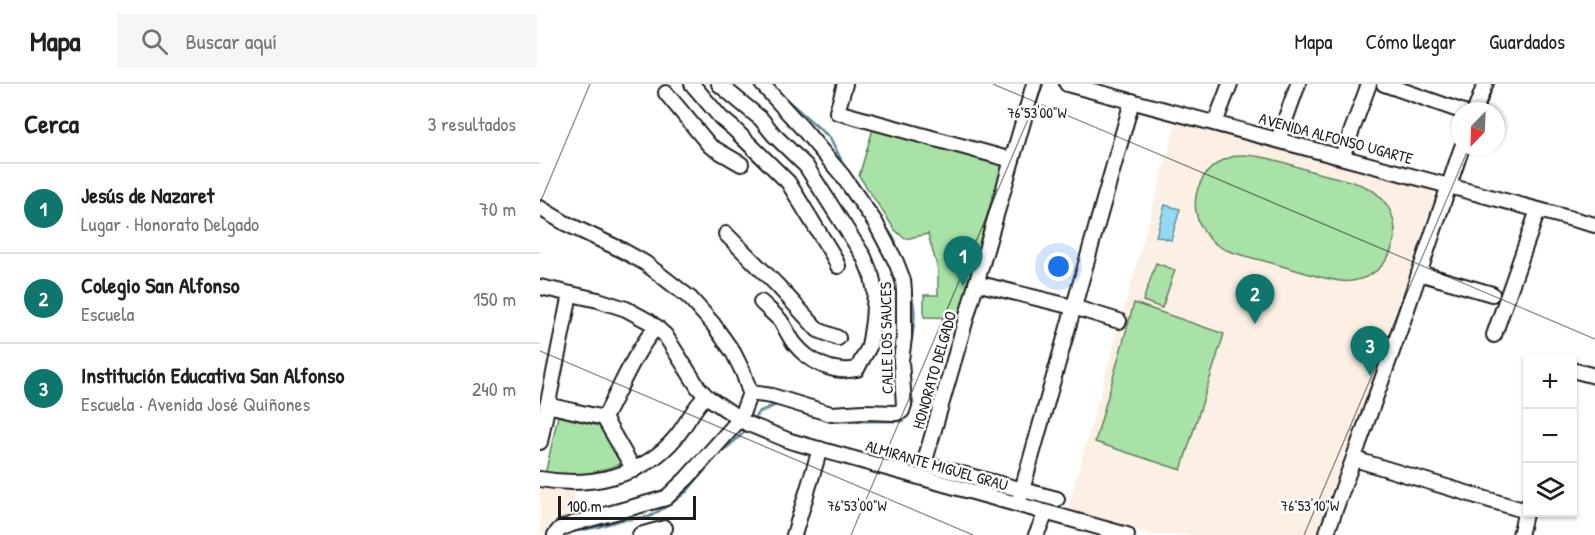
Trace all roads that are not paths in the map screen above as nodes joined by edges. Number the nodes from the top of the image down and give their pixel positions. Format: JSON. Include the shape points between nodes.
{"nodes":[{"id":1,"x":692,"y":84,"type":"edge"},
{"id":2,"x":719,"y":84,"type":"edge"},
{"id":3,"x":762,"y":84,"type":"edge"},
{"id":4,"x":845,"y":84,"type":"edge"},
{"id":5,"x":1034,"y":84,"type":"edge"},
{"id":6,"x":1067,"y":84,"type":"edge"},
{"id":7,"x":1230,"y":84,"type":"edge"},
{"id":8,"x":1298,"y":84,"type":"edge"},
{"id":9,"x":1369,"y":84,"type":"edge"},
{"id":10,"x":1384,"y":84,"type":"edge"},
{"id":11,"x":1485,"y":84,"type":"edge"},
{"id":12,"x":1415,"y":89,"type":"edge"},
{"id":13,"x":666,"y":93,"type":"dead end"},
{"id":14,"x":1132,"y":101,"type":"junction"},
{"id":15,"x":1478,"y":102,"type":"edge"},
{"id":16,"x":1451,"y":106,"type":"edge"},
{"id":17,"x":1215,"y":123,"type":"junction"},
{"id":18,"x":1278,"y":140,"type":"junction"},
{"id":19,"x":1459,"y":156,"type":"edge"},
{"id":20,"x":1342,"y":157,"type":"junction"},
{"id":21,"x":1012,"y":160,"type":"junction"},
{"id":22,"x":741,"y":164,"type":"dead end"},
{"id":23,"x":1449,"y":185,"type":"junction"},
{"id":24,"x":540,"y":208,"type":"edge"},
{"id":25,"x":1538,"y":210,"type":"junction"},
{"id":26,"x":1595,"y":225,"type":"edge"},
{"id":27,"x":726,"y":234,"type":"dead end"},
{"id":28,"x":838,"y":266,"type":"dead end"},
{"id":29,"x":1419,"y":273,"type":"junction"},
{"id":30,"x":976,"y":283,"type":"junction"},
{"id":31,"x":540,"y":287,"type":"edge"},
{"id":32,"x":570,"y":294,"type":"junction"},
{"id":33,"x":1492,"y":294,"type":"dead end"},
{"id":34,"x":761,"y":302,"type":"dead end"},
{"id":35,"x":1073,"y":307,"type":"junction"},
{"id":36,"x":1119,"y":321,"type":"dead end"},
{"id":37,"x":657,"y":327,"type":"junction"},
{"id":38,"x":1494,"y":335,"type":"dead end"},
{"id":39,"x":838,"y":338,"type":"dead end"},
{"id":40,"x":1577,"y":371,"type":"edge"},
{"id":41,"x":1595,"y":376,"type":"edge"},
{"id":42,"x":750,"y":393,"type":"junction"},
{"id":43,"x":706,"y":396,"type":"junction"},
{"id":44,"x":548,"y":405,"type":"junction"},
{"id":45,"x":604,"y":418,"type":"junction"},
{"id":46,"x":741,"y":419,"type":"junction"},
{"id":47,"x":540,"y":442,"type":"edge"},
{"id":48,"x":820,"y":449,"type":"junction"},
{"id":49,"x":1354,"y":459,"type":"junction"},
{"id":50,"x":634,"y":470,"type":"junction"},
{"id":51,"x":540,"y":479,"type":"edge"},
{"id":52,"x":1022,"y":490,"type":"junction"},
{"id":53,"x":1057,"y":499,"type":"dead end"},
{"id":54,"x":1017,"y":505,"type":"junction"},
{"id":55,"x":1523,"y":508,"type":"edge"},
{"id":56,"x":1046,"y":513,"type":"junction"},
{"id":57,"x":1525,"y":517,"type":"edge"},
{"id":58,"x":665,"y":528,"type":"dead end"},
{"id":59,"x":1120,"y":534,"type":"edge"},
{"id":60,"x":555,"y":535,"type":"edge"},
{"id":61,"x":640,"y":535,"type":"edge"},
{"id":62,"x":794,"y":535,"type":"edge"},
{"id":63,"x":1036,"y":535,"type":"edge"},
{"id":64,"x":1326,"y":535,"type":"edge"},
{"id":65,"x":1520,"y":535,"type":"edge"}],
"edges":[{"from":1,"to":28,"type":"street","via":[[721,118],[788,182]]},
{"from":2,"to":34,"type":"street","via":[[761,119],[806,166],[864,257],[875,292],[874,311],[869,346],[857,369],[830,369],[806,356],[780,320]]},
{"from":3,"to":42,"type":"street","name":"CALLE LOS SAUCES","via":[[842,175],[875,222],[896,262],[904,291],[904,405],[896,413],[831,414]]},
{"from":4,"to":21,"type":"street","via":[[837,112]]},
{"from":5,"to":21,"type":"street","name":"HONORATO DELGADO"},
{"from":6,"to":14,"type":"street","name":"AVENIDA ALFONSO UGARTE"},
{"from":7,"to":17,"type":"street"},
{"from":8,"to":18,"type":"street"},
{"from":9,"to":20,"type":"street"},
{"from":10,"to":12,"type":"street"},
{"from":11,"to":15,"type":"street"},
{"from":12,"to":16,"type":"street"},
{"from":13,"to":22,"type":"street","via":[[710,146]]},
{"from":14,"to":17,"type":"street","name":"AVENIDA ALFONSO UGARTE"},
{"from":14,"to":35,"type":"street"},
{"from":17,"to":18,"type":"street","name":"AVENIDA ALFONSO UGARTE"},
{"from":18,"to":20,"type":"street","name":"AVENIDA ALFONSO UGARTE"},
{"from":19,"to":23,"type":"street"},
{"from":20,"to":23,"type":"street","name":"AVENIDA ALFONSO UGARTE"},
{"from":21,"to":30,"type":"street","name":"HONORATO DELGADO"},
{"from":23,"to":25,"type":"street","name":"AVENIDA ALFONSO UGARTE"},
{"from":23,"to":29,"type":"street"},
{"from":24,"to":42,"type":"street","via":[[645,263],[690,298],[733,352]]},
{"from":25,"to":26,"type":"street","name":"AVENIDA ALFONSO UGARTE"},
{"from":25,"to":38,"type":"street"},
{"from":27,"to":39,"type":"street","via":[[818,330]]},
{"from":29,"to":33,"type":"street"},
{"from":29,"to":49,"type":"street"},
{"from":30,"to":35,"type":"street"},
{"from":30,"to":52,"type":"street","name":"HONORATO DELGADO","via":[[924,464]]},
{"from":31,"to":32,"type":"street"},
{"from":32,"to":37,"type":"street","via":[[627,309]]},
{"from":32,"to":44,"type":"street"},
{"from":35,"to":36,"type":"street"},
{"from":35,"to":52,"type":"street"},
{"from":37,"to":43,"type":"street"},
{"from":37,"to":45,"type":"street","via":[[636,357]]},
{"from":40,"to":41,"type":"street"},
{"from":42,"to":46,"type":"street"},
{"from":43,"to":46,"type":"street","name":"ALMIRANTE MIGUEL GRAU"},
{"from":43,"to":50,"type":"street","via":[[675,439]]},
{"from":44,"to":45,"type":"street"},
{"from":44,"to":47,"type":"street"},
{"from":45,"to":50,"type":"street"},
{"from":46,"to":48,"type":"street","name":"ALMIRANTE MIGUEL GRAU","via":[[763,431]]},
{"from":46,"to":60,"type":"street","via":[[666,498],[560,528]]},
{"from":48,"to":54,"type":"street","name":"ALMIRANTE MIGUEL GRAU"},
{"from":48,"to":62,"type":"street"},
{"from":49,"to":55,"type":"street"},
{"from":49,"to":64,"type":"street"},
{"from":50,"to":51,"type":"street","via":[[611,478],[560,483]]},
{"from":52,"to":53,"type":"street","name":"HONORATO DELGADO"},
{"from":52,"to":54,"type":"street"},
{"from":54,"to":56,"type":"street","name":"ALMIRANTE MIGUEL GRAU"},
{"from":56,"to":59,"type":"street","name":"ALMIRANTE MIGUEL GRAU"},
{"from":56,"to":63,"type":"street"},
{"from":57,"to":65,"type":"street"},
{"from":58,"to":61,"type":"street"}]}
